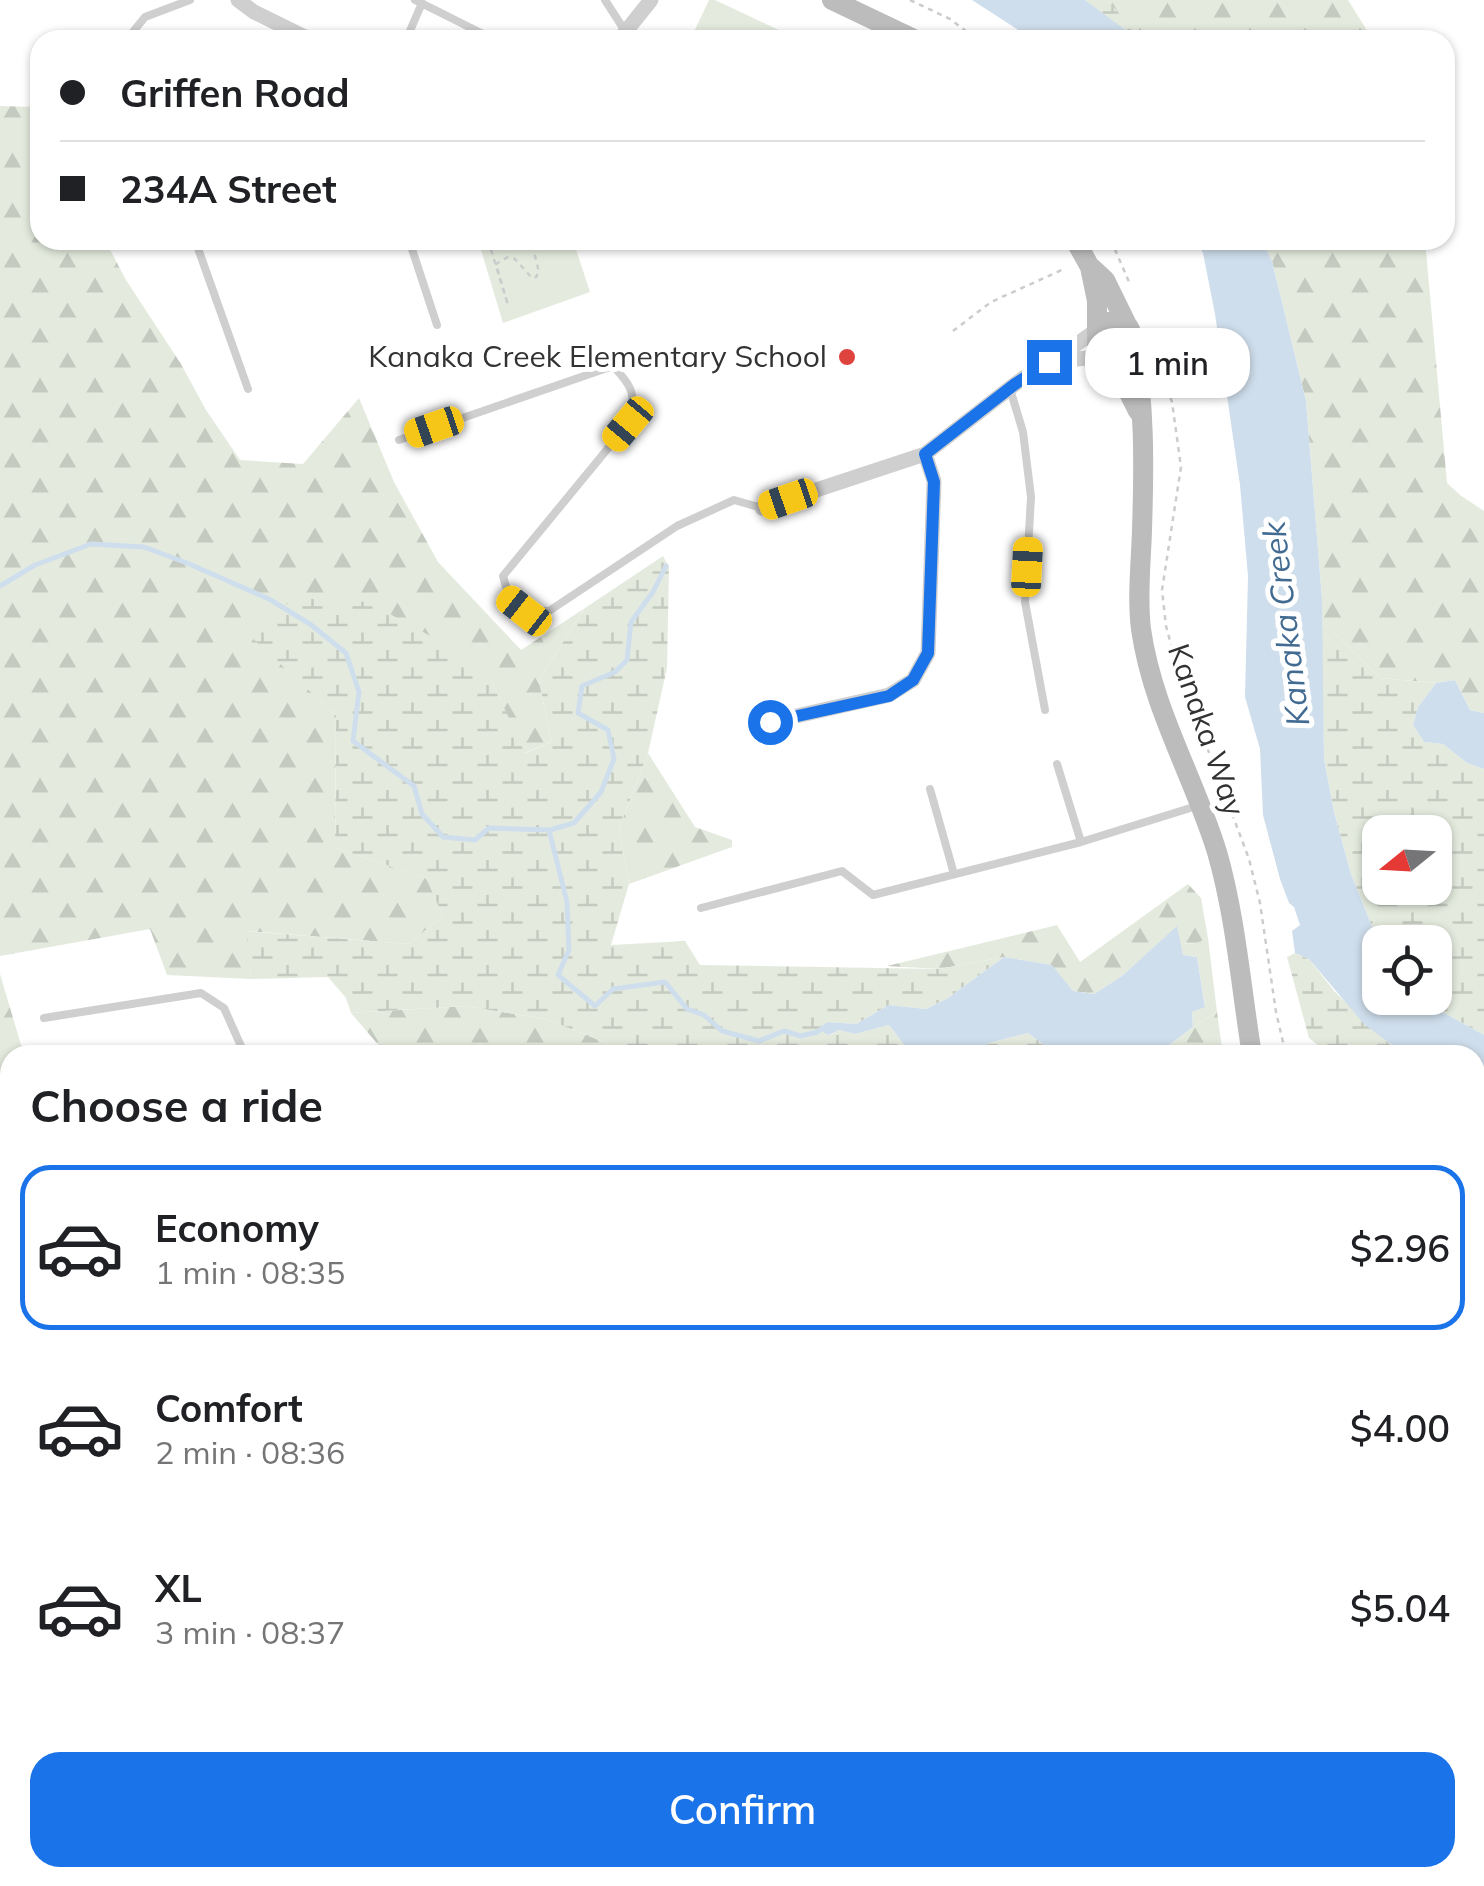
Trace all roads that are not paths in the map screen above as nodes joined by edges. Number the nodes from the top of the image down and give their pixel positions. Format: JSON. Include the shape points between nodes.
{"nodes":[{"id":1,"x":190,"y":0,"type":"edge"},
{"id":2,"x":238,"y":0,"type":"edge"},
{"id":3,"x":604,"y":0,"type":"edge"},
{"id":4,"x":652,"y":0,"type":"edge"},
{"id":5,"x":832,"y":0,"type":"edge"},
{"id":6,"x":418,"y":2,"type":"edge"},
{"id":7,"x":135,"y":30,"type":"edge"},
{"id":8,"x":291,"y":30,"type":"edge"},
{"id":9,"x":409,"y":30,"type":"edge"},
{"id":10,"x":475,"y":30,"type":"edge"},
{"id":11,"x":619,"y":30,"type":"edge"},
{"id":12,"x":626,"y":30,"type":"edge"},
{"id":13,"x":895,"y":30,"type":"edge"},
{"id":14,"x":199,"y":250,"type":"edge"},
{"id":15,"x":412,"y":250,"type":"edge"},
{"id":16,"x":1081,"y":250,"type":"edge"},
{"id":17,"x":1090,"y":267,"type":"junction"},
{"id":18,"x":437,"y":325,"type":"dead end"},
{"id":19,"x":1098,"y":329,"type":"junction"},
{"id":20,"x":1130,"y":332,"type":"junction"},
{"id":21,"x":1105,"y":354,"type":"junction"},
{"id":22,"x":1053,"y":361,"type":"junction"},
{"id":23,"x":1010,"y":388,"type":"junction"},
{"id":24,"x":248,"y":389,"type":"dead end"},
{"id":25,"x":1143,"y":422,"type":"junction"},
{"id":26,"x":399,"y":440,"type":"dead end"},
{"id":27,"x":925,"y":454,"type":"junction"},
{"id":28,"x":762,"y":508,"type":"joint"},
{"id":29,"x":1045,"y":710,"type":"dead end"},
{"id":30,"x":770,"y":722,"type":"dead end"},
{"id":31,"x":1057,"y":764,"type":"dead end"},
{"id":32,"x":930,"y":789,"type":"dead end"},
{"id":33,"x":1200,"y":804,"type":"junction"},
{"id":34,"x":1080,"y":842,"type":"junction"},
{"id":35,"x":954,"y":874,"type":"junction"},
{"id":36,"x":700,"y":908,"type":"dead end"},
{"id":37,"x":44,"y":1018,"type":"dead end"},
{"id":38,"x":241,"y":1045,"type":"edge"},
{"id":39,"x":1250,"y":1045,"type":"edge"}],
"edges":[{"from":1,"to":7,"type":"lane","via":[[145,17]]},
{"from":2,"to":8,"type":"street"},
{"from":3,"to":11,"type":"lane"},
{"from":4,"to":12,"type":"street"},
{"from":5,"to":13,"type":"main road"},
{"from":6,"to":9,"type":"lane"},
{"from":6,"to":10,"type":"lane"},
{"from":14,"to":24,"type":"lane"},
{"from":15,"to":18,"type":"lane"},
{"from":16,"to":17,"type":"main road","name":"Kanaka Way"},
{"from":17,"to":19,"type":"main road","name":"Kanaka Way"},
{"from":17,"to":20,"type":"main road","name":"Kanaka Way","via":[[1105,280]]},
{"from":19,"to":20,"type":"main road","via":[[1113,320]]},
{"from":19,"to":21,"type":"main road","via":[[1097,344]]},
{"from":19,"to":22,"type":"street"},
{"from":20,"to":21,"type":"main road","via":[[1125,353]]},
{"from":20,"to":25,"type":"main road","name":"Kanaka Way"},
{"from":21,"to":22,"type":"street"},
{"from":21,"to":25,"type":"main road","name":"Kanaka Way"},
{"from":22,"to":23,"type":"street"},
{"from":23,"to":27,"type":"street"},
{"from":23,"to":29,"type":"lane","via":[[1031,497],[1025,602]]},
{"from":25,"to":33,"type":"main road","name":"Kanaka Way","via":[[1141,630],[1162,712]]},
{"from":26,"to":28,"type":"lane","via":[[613,366],[629,382],[634,402],[628,424],[503,576],[509,599],[524,611],[548,611],[677,526],[734,500]]},
{"from":27,"to":28,"type":"street"},
{"from":27,"to":30,"type":"street","via":[[934,482],[928,653],[913,680],[889,696]]},
{"from":31,"to":34,"type":"lane"},
{"from":32,"to":35,"type":"lane"},
{"from":33,"to":34,"type":"lane"},
{"from":33,"to":39,"type":"main road","name":"Kanaka Way","via":[[1226,889]]},
{"from":34,"to":35,"type":"lane"},
{"from":35,"to":36,"type":"lane","via":[[873,895],[842,870]]},
{"from":37,"to":38,"type":"lane","via":[[201,993],[224,1008]]}]}
